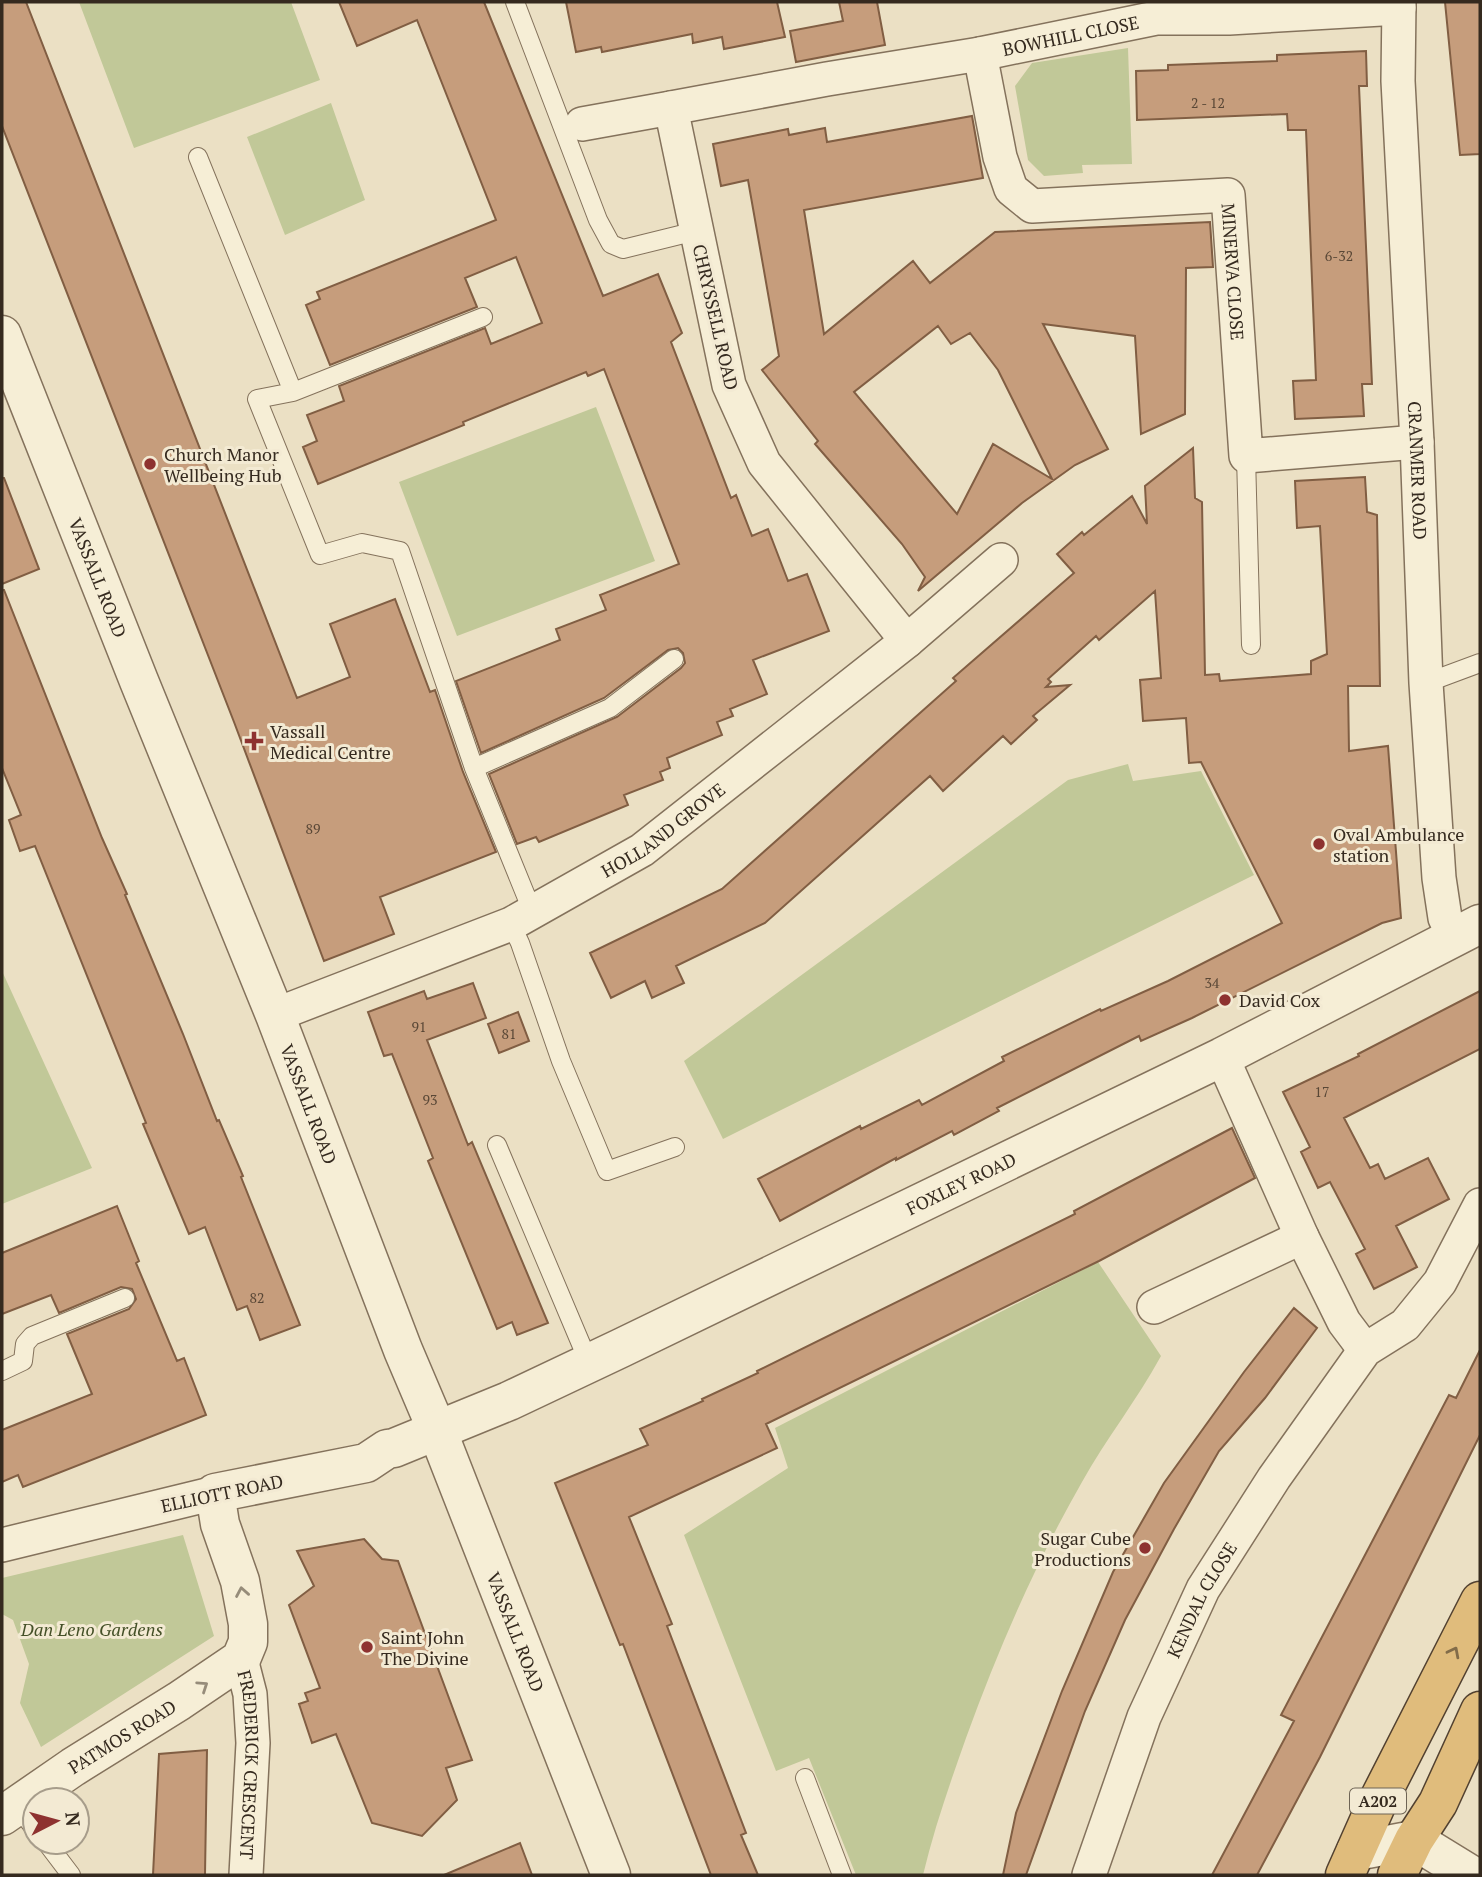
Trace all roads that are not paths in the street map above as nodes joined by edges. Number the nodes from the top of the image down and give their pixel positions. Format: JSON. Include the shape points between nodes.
{"nodes":[{"id":1,"x":515,"y":2,"type":"edge"},
{"id":2,"x":1399,"y":5,"type":"edge"},
{"id":3,"x":1221,"y":10,"type":"edge"},
{"id":4,"x":980,"y":54,"type":"junction"},
{"id":5,"x":671,"y":108,"type":"junction"},
{"id":6,"x":582,"y":124,"type":"dead end"},
{"id":7,"x":198,"y":157,"type":"dead end"},
{"id":8,"x":696,"y":232,"type":"junction"},
{"id":9,"x":483,"y":317,"type":"dead end"},
{"id":10,"x":2,"y":335,"type":"edge"},
{"id":11,"x":293,"y":391,"type":"junction"},
{"id":12,"x":1417,"y":442,"type":"junction"},
{"id":13,"x":1246,"y":456,"type":"junction"},
{"id":14,"x":1001,"y":560,"type":"dead end"},
{"id":15,"x":907,"y":641,"type":"junction"},
{"id":16,"x":1251,"y":645,"type":"dead end"},
{"id":17,"x":674,"y":659,"type":"dead end"},
{"id":18,"x":1480,"y":663,"type":"edge"},
{"id":19,"x":1426,"y":683,"type":"junction"},
{"id":20,"x":474,"y":768,"type":"junction"},
{"id":21,"x":522,"y":919,"type":"junction"},
{"id":22,"x":1467,"y":931,"type":"edge"},
{"id":23,"x":275,"y":1015,"type":"junction"},
{"id":24,"x":1222,"y":1057,"type":"junction"},
{"id":25,"x":497,"y":1145,"type":"dead end"},
{"id":26,"x":675,"y":1147,"type":"dead end"},
{"id":27,"x":1480,"y":1205,"type":"edge"},
{"id":28,"x":1301,"y":1237,"type":"junction"},
{"id":29,"x":125,"y":1298,"type":"dead end"},
{"id":30,"x":1154,"y":1307,"type":"dead end"},
{"id":31,"x":1365,"y":1350,"type":"junction"},
{"id":32,"x":589,"y":1363,"type":"junction"},
{"id":33,"x":2,"y":1371,"type":"edge"},
{"id":34,"x":437,"y":1430,"type":"junction"},
{"id":35,"x":215,"y":1493,"type":"junction"},
{"id":36,"x":2,"y":1545,"type":"edge"},
{"id":37,"x":1480,"y":1601,"type":"edge"},
{"id":38,"x":241,"y":1659,"type":"junction"},
{"id":39,"x":1480,"y":1711,"type":"edge"},
{"id":40,"x":805,"y":1778,"type":"dead end"},
{"id":41,"x":18,"y":1817,"type":"edge"},
{"id":42,"x":1415,"y":1840,"type":"junction"},
{"id":43,"x":57,"y":1856,"type":"edge"},
{"id":44,"x":1351,"y":1863,"type":"edge"},
{"id":45,"x":71,"y":1875,"type":"edge"},
{"id":46,"x":246,"y":1875,"type":"edge"},
{"id":47,"x":611,"y":1875,"type":"edge"},
{"id":48,"x":842,"y":1875,"type":"edge"},
{"id":49,"x":1089,"y":1875,"type":"edge"},
{"id":50,"x":1397,"y":1875,"type":"edge"},
{"id":51,"x":1471,"y":1875,"type":"edge"}],
"edges":[{"from":1,"to":8,"type":"lane","via":[[611,244],[623,249]]},
{"from":2,"to":3,"type":"street","name":"BOWHILL CLOSE"},
{"from":2,"to":12,"type":"street","name":"CRANMER ROAD","via":[[1398,80]]},
{"from":3,"to":4,"type":"street","name":"BOWHILL CLOSE","via":[[1156,18]]},
{"from":4,"to":5,"type":"street","name":"BOWHILL CLOSE"},
{"from":4,"to":13,"type":"street","name":"MINERVA CLOSE","via":[[1000,158],[1011,189],[1032,206],[1228,195]]},
{"from":5,"to":6,"type":"street"},
{"from":5,"to":8,"type":"street","name":"CHRYSSELL ROAD"},
{"from":7,"to":11,"type":"lane"},
{"from":8,"to":15,"type":"street","name":"CHRYSSELL ROAD","via":[[729,385],[764,463]]},
{"from":9,"to":11,"type":"lane"},
{"from":10,"to":23,"type":"street","name":"VASSALL ROAD"},
{"from":11,"to":20,"type":"lane","via":[[257,399],[320,555],[362,543],[400,551]]},
{"from":12,"to":13,"type":"street"},
{"from":12,"to":19,"type":"street","name":"CRANMER ROAD"},
{"from":13,"to":16,"type":"lane"},
{"from":14,"to":15,"type":"street","name":"HOLLAND GROVE"},
{"from":15,"to":21,"type":"street","name":"HOLLAND GROVE","via":[[642,850]]},
{"from":17,"to":20,"type":"lane","via":[[610,709]]},
{"from":18,"to":19,"type":"lane"},
{"from":19,"to":22,"type":"street","name":"CRANMER ROAD","via":[[1439,878],[1446,918]]},
{"from":20,"to":21,"type":"lane"},
{"from":21,"to":23,"type":"street","name":"HOLLAND GROVE"},
{"from":21,"to":26,"type":"lane","via":[[520,943],[561,1061],[607,1171]]},
{"from":22,"to":24,"type":"street","name":"FOXLEY ROAD"},
{"from":23,"to":34,"type":"street","name":"VASSALL ROAD"},
{"from":24,"to":28,"type":"street"},
{"from":24,"to":32,"type":"street","name":"FOXLEY ROAD"},
{"from":25,"to":32,"type":"lane"},
{"from":27,"to":31,"type":"street","name":"KENDAL CLOSE","via":[[1440,1282],[1405,1325]]},
{"from":28,"to":30,"type":"street"},
{"from":28,"to":31,"type":"street","via":[[1344,1322]]},
{"from":29,"to":33,"type":"lane","via":[[32,1336],[25,1344],[23,1361]]},
{"from":31,"to":49,"type":"street","name":"KENDAL CLOSE","via":[[1203,1588],[1144,1717]]},
{"from":32,"to":34,"type":"street","name":"FOXLEY ROAD"},
{"from":34,"to":35,"type":"street","name":"ELLIOTT ROAD","via":[[387,1449],[366,1463]]},
{"from":34,"to":47,"type":"street","name":"VASSALL ROAD"},
{"from":35,"to":36,"type":"street","name":"ELLIOTT ROAD"},
{"from":38,"to":35,"type":"street","name":"FREDERICK CRESCENT","one_way":true,"via":[[248,1642],[248,1624],[240,1581],[219,1524]]},
{"from":44,"to":37,"type":"highway","number":"A202","one_way":true},
{"from":41,"to":38,"type":"street","name":"PATMOS ROAD","one_way":true,"via":[[73,1767]]},
{"from":38,"to":46,"type":"street","name":"FREDERICK CRESCENT","via":[[250,1695],[253,1743]]},
{"from":39,"to":42,"type":"highway","number":"A202","via":[[1438,1803]]},
{"from":40,"to":48,"type":"lane"},
{"from":42,"to":44,"type":"street"},
{"from":42,"to":50,"type":"highway","number":"A202"},
{"from":42,"to":51,"type":"street"},
{"from":43,"to":45,"type":"lane"}]}
